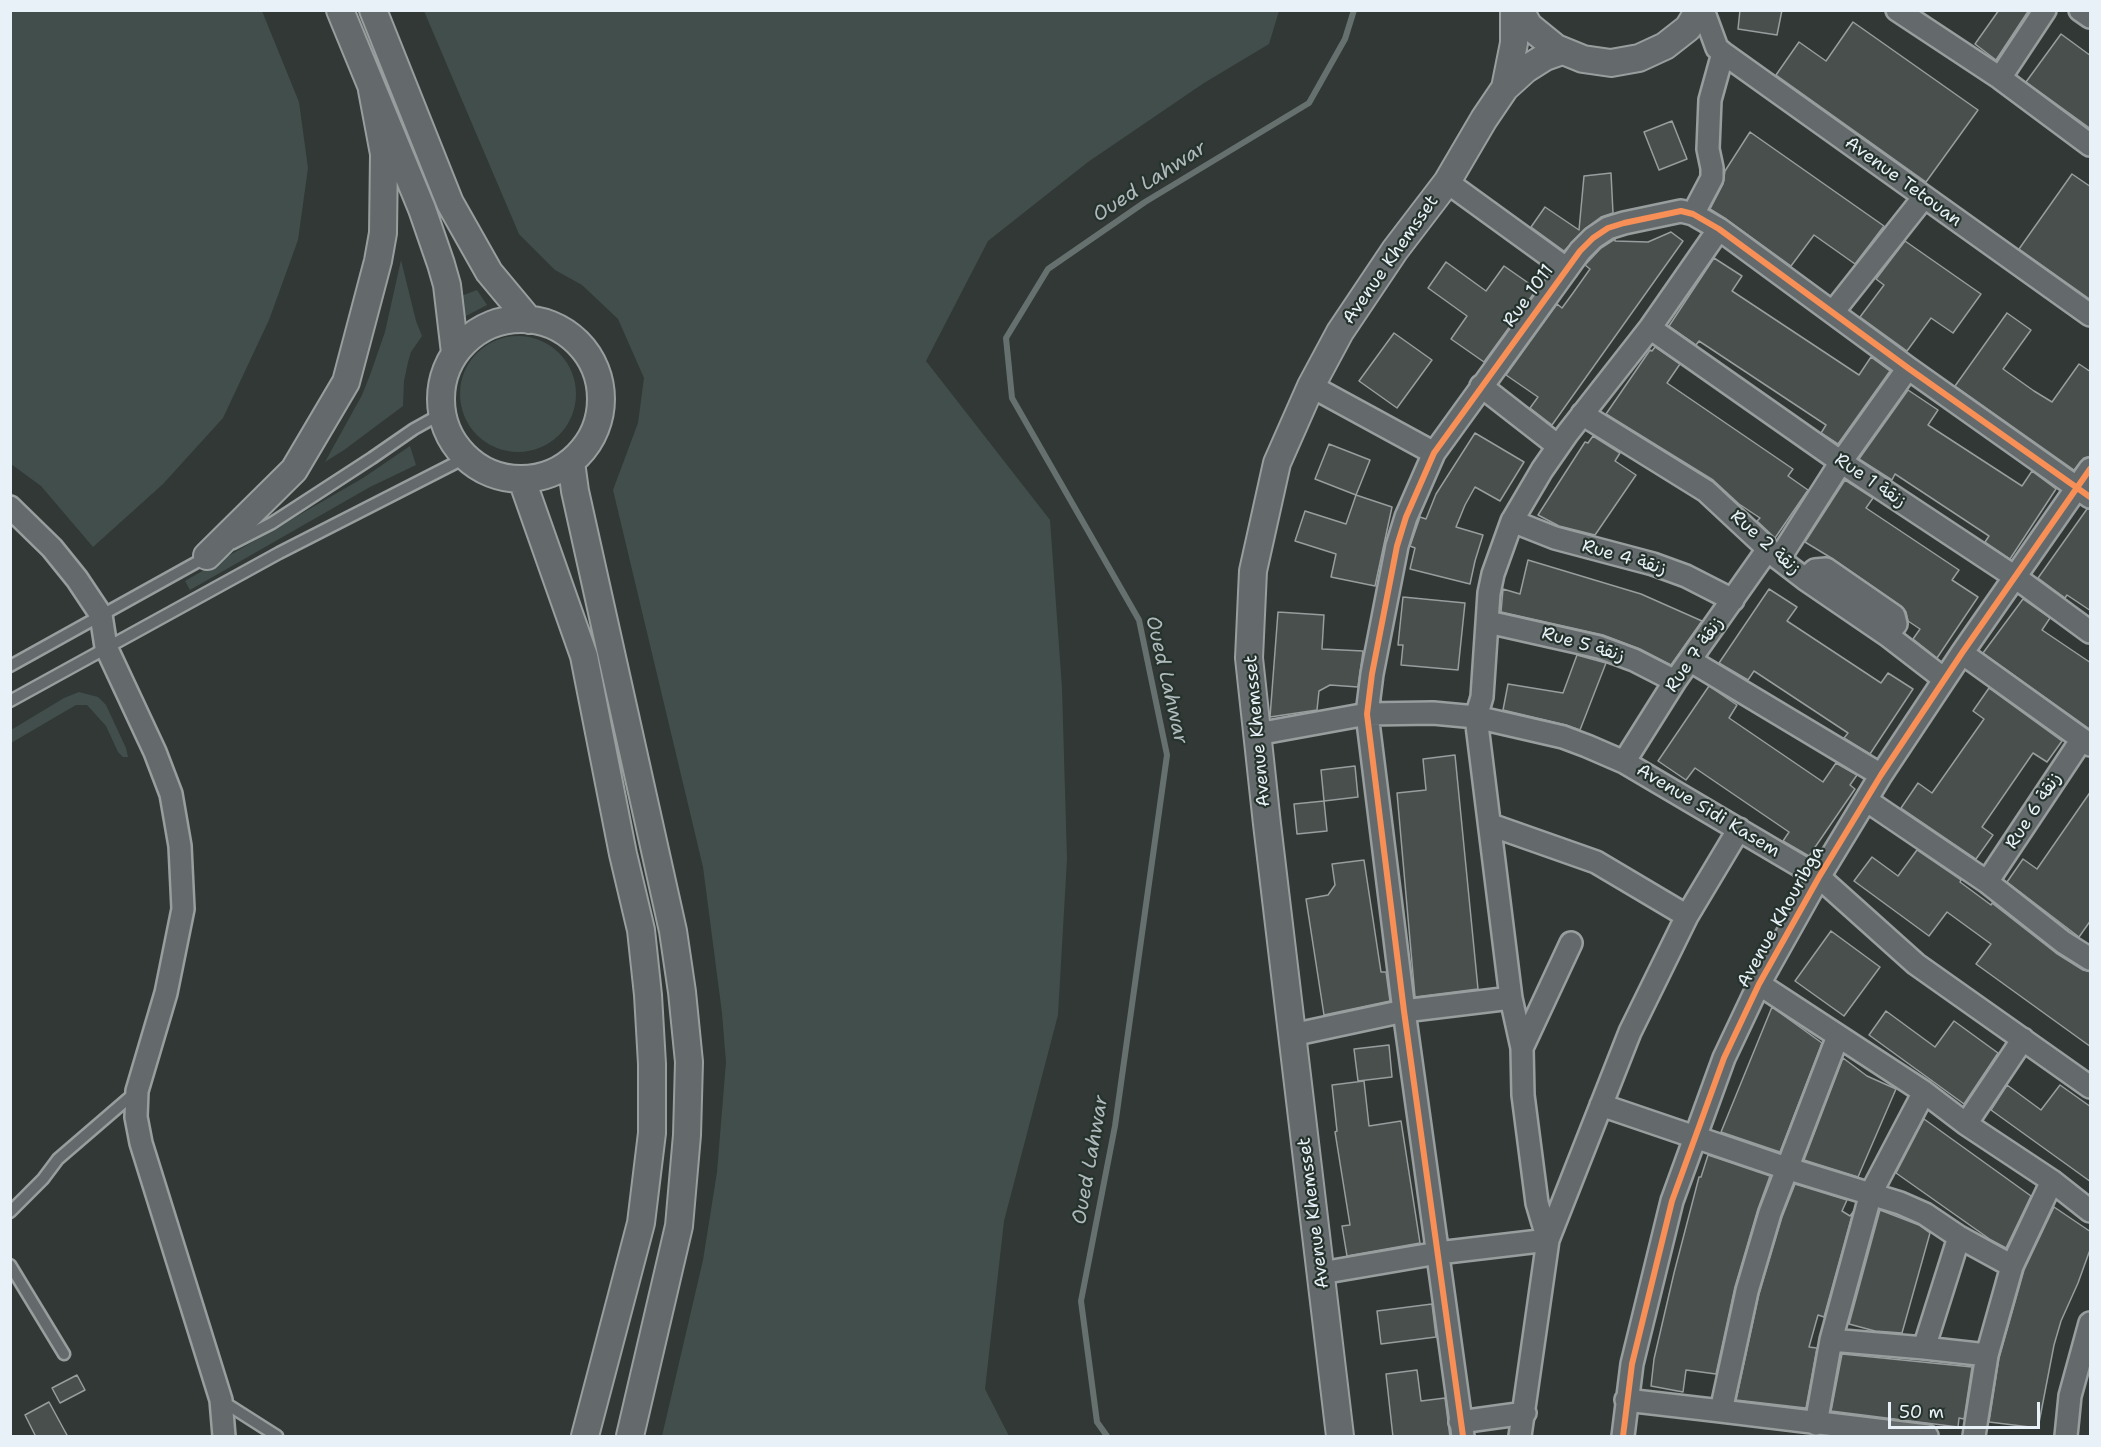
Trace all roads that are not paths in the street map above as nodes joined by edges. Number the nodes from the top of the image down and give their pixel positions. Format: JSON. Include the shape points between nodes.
{"nodes":[{"id":1,"x":340,"y":10,"type":"edge"},
{"id":2,"x":373,"y":10,"type":"edge"},
{"id":3,"x":1514,"y":10,"type":"edge"},
{"id":4,"x":1520,"y":10,"type":"edge"},
{"id":5,"x":1701,"y":10,"type":"edge"},
{"id":6,"x":1897,"y":10,"type":"edge"},
{"id":7,"x":2045,"y":10,"type":"edge"},
{"id":8,"x":2080,"y":10,"type":"edge"},
{"id":9,"x":2091,"y":17,"type":"edge"},
{"id":10,"x":1673,"y":40,"type":"junction"},
{"id":11,"x":1720,"y":50,"type":"junction"},
{"id":12,"x":1562,"y":51,"type":"junction"},
{"id":13,"x":2000,"y":78,"type":"junction"},
{"id":14,"x":1505,"y":88,"type":"junction"},
{"id":15,"x":372,"y":90,"type":"junction"},
{"id":16,"x":2091,"y":145,"type":"edge"},
{"id":17,"x":1447,"y":182,"type":"junction"},
{"id":18,"x":1924,"y":196,"type":"junction"},
{"id":19,"x":1693,"y":213,"type":"junction"},
{"id":20,"x":1719,"y":229,"type":"junction"},
{"id":21,"x":1567,"y":268,"type":"junction"},
{"id":22,"x":1833,"y":312,"type":"junction"},
{"id":23,"x":2091,"y":315,"type":"edge"},
{"id":24,"x":529,"y":320,"type":"junction"},
{"id":25,"x":1650,"y":328,"type":"junction"},
{"id":26,"x":454,"y":353,"type":"junction"},
{"id":27,"x":1908,"y":368,"type":"junction"},
{"id":28,"x":1311,"y":386,"type":"junction"},
{"id":29,"x":1481,"y":387,"type":"junction"},
{"id":30,"x":441,"y":414,"type":"junction"},
{"id":31,"x":1582,"y":414,"type":"junction"},
{"id":32,"x":1558,"y":446,"type":"junction"},
{"id":33,"x":1434,"y":453,"type":"junction"},
{"id":34,"x":465,"y":458,"type":"junction"},
{"id":35,"x":571,"y":462,"type":"junction"},
{"id":36,"x":1841,"y":462,"type":"junction"},
{"id":37,"x":2091,"y":469,"type":"edge"},
{"id":38,"x":522,"y":480,"type":"junction"},
{"id":39,"x":2084,"y":492,"type":"edge"},
{"id":40,"x":10,"y":507,"type":"edge"},
{"id":41,"x":1512,"y":521,"type":"junction"},
{"id":42,"x":1774,"y":554,"type":"junction"},
{"id":43,"x":207,"y":556,"type":"junction"},
{"id":44,"x":2015,"y":578,"type":"junction"},
{"id":45,"x":1733,"y":600,"type":"junction"},
{"id":46,"x":101,"y":615,"type":"junction"},
{"id":47,"x":1488,"y":622,"type":"junction"},
{"id":48,"x":2091,"y":632,"type":"edge"},
{"id":49,"x":106,"y":647,"type":"junction"},
{"id":50,"x":1962,"y":652,"type":"junction"},
{"id":51,"x":1691,"y":661,"type":"junction"},
{"id":52,"x":10,"y":666,"type":"edge"},
{"id":53,"x":1944,"y":679,"type":"junction"},
{"id":54,"x":1675,"y":681,"type":"junction"},
{"id":55,"x":10,"y":701,"type":"edge"},
{"id":56,"x":1367,"y":714,"type":"junction"},
{"id":57,"x":1476,"y":717,"type":"junction"},
{"id":58,"x":1257,"y":734,"type":"junction"},
{"id":59,"x":2086,"y":742,"type":"edge"},
{"id":60,"x":1624,"y":762,"type":"junction"},
{"id":61,"x":1881,"y":775,"type":"junction"},
{"id":62,"x":1866,"y":800,"type":"junction"},
{"id":63,"x":1491,"y":825,"type":"junction"},
{"id":64,"x":1738,"y":829,"type":"junction"},
{"id":65,"x":1819,"y":878,"type":"junction"},
{"id":66,"x":1987,"y":882,"type":"junction"},
{"id":67,"x":1688,"y":916,"type":"junction"},
{"id":68,"x":1571,"y":943,"type":"dead end"},
{"id":69,"x":2091,"y":959,"type":"edge"},
{"id":70,"x":1759,"y":984,"type":"junction"},
{"id":71,"x":1511,"y":998,"type":"junction"},
{"id":72,"x":1404,"y":1011,"type":"junction"},
{"id":73,"x":1292,"y":1035,"type":"junction"},
{"id":74,"x":1838,"y":1036,"type":"junction"},
{"id":75,"x":2023,"y":1039,"type":"junction"},
{"id":76,"x":1522,"y":1048,"type":"junction"},
{"id":77,"x":2091,"y":1087,"type":"edge"},
{"id":78,"x":137,"y":1091,"type":"junction"},
{"id":79,"x":1924,"y":1092,"type":"junction"},
{"id":80,"x":1601,"y":1105,"type":"junction"},
{"id":81,"x":1966,"y":1124,"type":"junction"},
{"id":82,"x":1696,"y":1138,"type":"junction"},
{"id":83,"x":1786,"y":1168,"type":"junction"},
{"id":84,"x":2052,"y":1181,"type":"junction"},
{"id":85,"x":1871,"y":1193,"type":"junction"},
{"id":86,"x":2091,"y":1211,"type":"edge"},
{"id":87,"x":10,"y":1212,"type":"edge"},
{"id":88,"x":1959,"y":1238,"type":"junction"},
{"id":89,"x":1548,"y":1240,"type":"junction"},
{"id":90,"x":1438,"y":1253,"type":"junction"},
{"id":91,"x":10,"y":1265,"type":"edge"},
{"id":92,"x":2012,"y":1266,"type":"junction"},
{"id":93,"x":1321,"y":1274,"type":"junction"},
{"id":94,"x":2091,"y":1323,"type":"edge"},
{"id":95,"x":1831,"y":1340,"type":"junction"},
{"id":96,"x":1924,"y":1348,"type":"junction"},
{"id":97,"x":64,"y":1354,"type":"dead end"},
{"id":98,"x":1987,"y":1355,"type":"junction"},
{"id":99,"x":221,"y":1400,"type":"junction"},
{"id":100,"x":1626,"y":1400,"type":"junction"},
{"id":101,"x":1720,"y":1412,"type":"junction"},
{"id":102,"x":1525,"y":1413,"type":"junction"},
{"id":103,"x":1816,"y":1424,"type":"junction"},
{"id":104,"x":1462,"y":1429,"type":"edge"},
{"id":105,"x":224,"y":1437,"type":"edge"},
{"id":106,"x":277,"y":1437,"type":"edge"},
{"id":107,"x":585,"y":1437,"type":"edge"},
{"id":108,"x":630,"y":1437,"type":"edge"},
{"id":109,"x":1340,"y":1437,"type":"edge"},
{"id":110,"x":1520,"y":1437,"type":"edge"},
{"id":111,"x":1623,"y":1437,"type":"edge"},
{"id":112,"x":1927,"y":1437,"type":"edge"},
{"id":113,"x":1974,"y":1437,"type":"edge"},
{"id":114,"x":2066,"y":1437,"type":"edge"}],
"edges":[{"from":1,"to":15,"type":"street"},
{"from":2,"to":24,"type":"street","via":[[450,204],[489,272]]},
{"from":3,"to":14,"type":"street","name":"Avenue Khemsset","via":[[1514,44]]},
{"from":4,"to":12,"type":"street","via":[[1529,26]]},
{"from":5,"to":10,"type":"street"},
{"from":5,"to":11,"type":"street"},
{"from":6,"to":13,"type":"street"},
{"from":7,"to":13,"type":"street"},
{"from":8,"to":9,"type":"street"},
{"from":10,"to":11,"type":"street","name":"Avenue Tetouan"},
{"from":10,"to":12,"type":"street","via":[[1639,58],[1611,63]]},
{"from":11,"to":18,"type":"street","name":"Avenue Tetouan"},
{"from":11,"to":19,"type":"street","via":[[1710,100],[1708,149],[1712,178]]},
{"from":12,"to":14,"type":"street","name":"Avenue Khemsset","via":[[1526,69]]},
{"from":13,"to":16,"type":"street"},
{"from":14,"to":17,"type":"street","name":"Avenue Khemsset"},
{"from":15,"to":26,"type":"street","via":[[441,264]]},
{"from":15,"to":43,"type":"street","via":[[384,154],[383,233],[346,382],[294,470]]},
{"from":17,"to":21,"type":"street"},
{"from":17,"to":28,"type":"street","name":"Avenue Khemsset","via":[[1346,323]]},
{"from":18,"to":22,"type":"street"},
{"from":18,"to":23,"type":"street","name":"Avenue Tetouan"},
{"from":19,"to":20,"type":"street"},
{"from":19,"to":21,"type":"street","name":"Rue 1011","via":[[1681,210],[1608,228],[1593,238]]},
{"from":20,"to":22,"type":"street"},
{"from":20,"to":25,"type":"street"},
{"from":21,"to":29,"type":"street","name":"Rue 1011"},
{"from":22,"to":27,"type":"street"},
{"from":24,"to":26,"type":"street","via":[[517,318],[484,327]]},
{"from":24,"to":35,"type":"street","via":[[543,321],[567,332],[585,350],[598,373],[602,399],[597,424],[585,447]]},
{"from":25,"to":31,"type":"street"},
{"from":25,"to":36,"type":"street","name":"Rue 1 زنقة"},
{"from":26,"to":30,"type":"street","via":[[440,392]]},
{"from":27,"to":36,"type":"street","name":"Rue 7 زنقة"},
{"from":27,"to":39,"type":"street"},
{"from":28,"to":33,"type":"street"},
{"from":28,"to":58,"type":"street","name":"Avenue Khemsset","via":[[1277,463],[1253,571],[1249,658]]},
{"from":29,"to":32,"type":"street"},
{"from":29,"to":33,"type":"street","name":"Rue 1011"},
{"from":30,"to":34,"type":"street","via":[[454,445]]},
{"from":30,"to":43,"type":"lane","via":[[272,523]]},
{"from":31,"to":32,"type":"street"},
{"from":31,"to":42,"type":"street","name":"Rue 2 زنقة","via":[[1706,491]]},
{"from":32,"to":41,"type":"street"},
{"from":33,"to":56,"type":"street","name":"Rue 1011","via":[[1397,546]]},
{"from":34,"to":38,"type":"street","via":[[485,471]]},
{"from":34,"to":49,"type":"lane"},
{"from":35,"to":38,"type":"street","via":[[550,474]]},
{"from":35,"to":108,"type":"street","via":[[673,931],[689,1062],[679,1226]]},
{"from":36,"to":42,"type":"street","name":"Rue 7 زنقة"},
{"from":36,"to":44,"type":"street","name":"Rue 1 زنقة"},
{"from":37,"to":39,"type":"street","name":"Avenue Khouribga"},
{"from":38,"to":107,"type":"street","via":[[584,656],[641,930],[648,995],[652,1133],[641,1223]]},
{"from":39,"to":44,"type":"street","name":"Avenue Khouribga"},
{"from":40,"to":46,"type":"street","via":[[52,548]]},
{"from":41,"to":45,"type":"street","name":"Rue 4 زنقة","via":[[1555,538],[1653,564]]},
{"from":41,"to":47,"type":"street","via":[[1493,574]]},
{"from":42,"to":45,"type":"street","name":"Rue 7 زنقة"},
{"from":42,"to":53,"type":"street","name":"Rue 2 زنقة"},
{"from":43,"to":46,"type":"lane"},
{"from":44,"to":48,"type":"street","name":"Rue 1 زنقة"},
{"from":44,"to":50,"type":"street","name":"Avenue Khouribga"},
{"from":45,"to":51,"type":"street","name":"Rue 7 زنقة"},
{"from":46,"to":49,"type":"street"},
{"from":46,"to":52,"type":"lane"},
{"from":47,"to":54,"type":"street","name":"Rue 5 زنقة","via":[[1599,647]]},
{"from":47,"to":57,"type":"street","via":[[1482,697]]},
{"from":49,"to":55,"type":"lane"},
{"from":49,"to":78,"type":"street","via":[[171,794],[180,846],[183,909],[166,993]]},
{"from":50,"to":53,"type":"street","name":"Avenue Khouribga"},
{"from":50,"to":59,"type":"street"},
{"from":51,"to":54,"type":"street","name":"Rue 7 زنقة"},
{"from":51,"to":61,"type":"street"},
{"from":53,"to":61,"type":"street","name":"Avenue Khouribga"},
{"from":54,"to":60,"type":"street","name":"Rue 7 زنقة"},
{"from":56,"to":57,"type":"street","name":"Avenue Sidi Kasem"},
{"from":56,"to":58,"type":"street","name":"Avenue Sidi Kasem"},
{"from":56,"to":72,"type":"street","name":"Rue 1011"},
{"from":57,"to":60,"type":"street","name":"Avenue Sidi Kasem","via":[[1563,737]]},
{"from":57,"to":63,"type":"street"},
{"from":58,"to":73,"type":"street","name":"Avenue Khemsset"},
{"from":59,"to":66,"type":"street","name":"Rue 6 زنقة"},
{"from":60,"to":64,"type":"street","name":"Avenue Sidi Kasem"},
{"from":61,"to":62,"type":"street","name":"Avenue Khouribga"},
{"from":62,"to":65,"type":"street","name":"Avenue Khouribga"},
{"from":62,"to":66,"type":"street"},
{"from":63,"to":67,"type":"street","via":[[1596,862]]},
{"from":63,"to":71,"type":"street"},
{"from":64,"to":65,"type":"street","name":"Avenue Sidi Kasem"},
{"from":64,"to":67,"type":"street"},
{"from":65,"to":70,"type":"street","name":"Avenue Khouribga"},
{"from":65,"to":75,"type":"street","name":"Avenue Sidi Kasem","via":[[1916,964]]},
{"from":66,"to":69,"type":"street"},
{"from":67,"to":80,"type":"street","via":[[1630,1032]]},
{"from":68,"to":76,"type":"street"},
{"from":70,"to":74,"type":"street"},
{"from":70,"to":82,"type":"street","name":"Avenue Khouribga","via":[[1724,1058]]},
{"from":71,"to":72,"type":"street"},
{"from":71,"to":76,"type":"street"},
{"from":72,"to":73,"type":"street"},
{"from":72,"to":90,"type":"street","name":"Rue 1011"},
{"from":73,"to":93,"type":"street","name":"Avenue Khemsset"},
{"from":74,"to":79,"type":"street"},
{"from":74,"to":83,"type":"street"},
{"from":75,"to":77,"type":"street","name":"Avenue Sidi Kasem"},
{"from":75,"to":81,"type":"street"},
{"from":76,"to":89,"type":"street","via":[[1523,1095],[1537,1203]]},
{"from":78,"to":87,"type":"lane","via":[[58,1159]]},
{"from":78,"to":99,"type":"street","via":[[141,1143]]},
{"from":79,"to":81,"type":"street"},
{"from":79,"to":85,"type":"street"},
{"from":80,"to":82,"type":"street"},
{"from":80,"to":89,"type":"street"},
{"from":81,"to":84,"type":"street"},
{"from":82,"to":83,"type":"street"},
{"from":82,"to":100,"type":"street","name":"Avenue Khouribga","via":[[1672,1201]]},
{"from":83,"to":85,"type":"street"},
{"from":83,"to":101,"type":"street","via":[[1747,1291]]},
{"from":84,"to":86,"type":"street"},
{"from":84,"to":92,"type":"street"},
{"from":85,"to":88,"type":"street","via":[[1924,1214]]},
{"from":85,"to":95,"type":"street"},
{"from":88,"to":92,"type":"street"},
{"from":88,"to":96,"type":"street"},
{"from":89,"to":90,"type":"street"},
{"from":89,"to":102,"type":"street"},
{"from":90,"to":93,"type":"street"},
{"from":90,"to":104,"type":"street","name":"Rue 1011"},
{"from":91,"to":97,"type":"lane"},
{"from":92,"to":98,"type":"street"},
{"from":93,"to":109,"type":"street","name":"Avenue Khemsset"},
{"from":94,"to":114,"type":"street","via":[[2070,1396]]},
{"from":95,"to":96,"type":"street"},
{"from":95,"to":103,"type":"street"},
{"from":96,"to":98,"type":"street"},
{"from":98,"to":113,"type":"street"},
{"from":99,"to":105,"type":"street"},
{"from":99,"to":106,"type":"lane"},
{"from":100,"to":101,"type":"street"},
{"from":100,"to":111,"type":"street","name":"Avenue Khouribga"},
{"from":101,"to":103,"type":"street"},
{"from":102,"to":104,"type":"street"},
{"from":102,"to":110,"type":"street"},
{"from":103,"to":112,"type":"street"}]}
